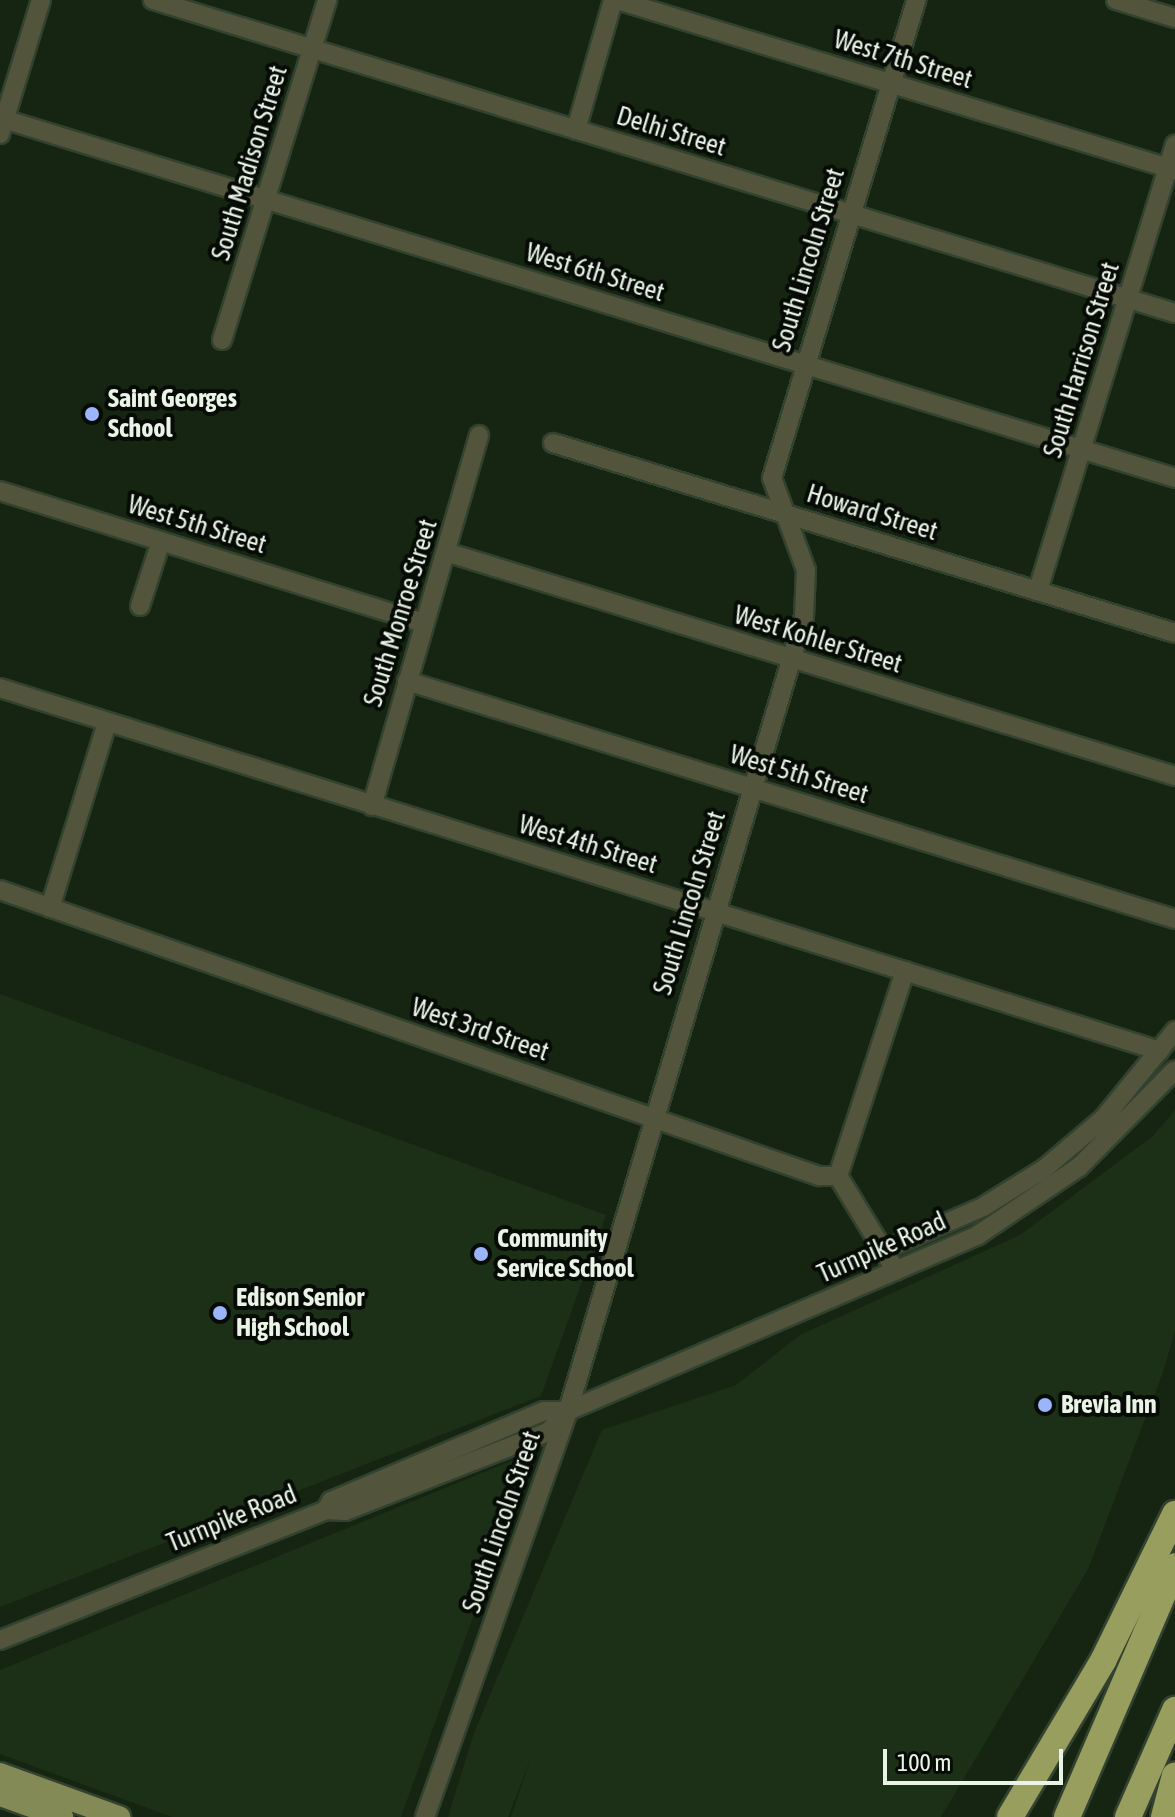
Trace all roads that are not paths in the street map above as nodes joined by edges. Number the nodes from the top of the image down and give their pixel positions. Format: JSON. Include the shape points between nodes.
{"nodes":[{"id":1,"x":41,"y":0,"type":"edge"},
{"id":2,"x":153,"y":0,"type":"edge"},
{"id":3,"x":327,"y":0,"type":"edge"},
{"id":4,"x":615,"y":0,"type":"edge"},
{"id":5,"x":916,"y":0,"type":"edge"},
{"id":6,"x":1116,"y":0,"type":"edge"},
{"id":7,"x":1175,"y":18,"type":"edge"},
{"id":8,"x":312,"y":49,"type":"junction"},
{"id":9,"x":890,"y":84,"type":"junction"},
{"id":10,"x":2,"y":123,"type":"edge"},
{"id":11,"x":576,"y":130,"type":"junction"},
{"id":12,"x":1175,"y":145,"type":"edge"},
{"id":13,"x":1171,"y":169,"type":"edge"},
{"id":14,"x":266,"y":199,"type":"junction"},
{"id":15,"x":850,"y":213,"type":"junction"},
{"id":16,"x":1128,"y":298,"type":"junction"},
{"id":17,"x":1175,"y":313,"type":"edge"},
{"id":18,"x":222,"y":340,"type":"dead end"},
{"id":19,"x":804,"y":365,"type":"junction"},
{"id":20,"x":479,"y":435,"type":"dead end"},
{"id":21,"x":553,"y":443,"type":"dead end"},
{"id":22,"x":1081,"y":450,"type":"junction"},
{"id":23,"x":1175,"y":478,"type":"edge"},
{"id":24,"x":0,"y":491,"type":"edge"},
{"id":25,"x":786,"y":514,"type":"junction"},
{"id":26,"x":161,"y":541,"type":"junction"},
{"id":27,"x":446,"y":552,"type":"junction"},
{"id":28,"x":1038,"y":590,"type":"junction"},
{"id":29,"x":140,"y":606,"type":"dead end"},
{"id":30,"x":424,"y":623,"type":"junction"},
{"id":31,"x":1175,"y":633,"type":"edge"},
{"id":32,"x":791,"y":659,"type":"junction"},
{"id":33,"x":407,"y":681,"type":"junction"},
{"id":34,"x":0,"y":688,"type":"edge"},
{"id":35,"x":107,"y":723,"type":"junction"},
{"id":36,"x":1175,"y":776,"type":"edge"},
{"id":37,"x":752,"y":788,"type":"junction"},
{"id":38,"x":372,"y":806,"type":"junction"},
{"id":39,"x":0,"y":890,"type":"edge"},
{"id":40,"x":50,"y":908,"type":"junction"},
{"id":41,"x":714,"y":911,"type":"junction"},
{"id":42,"x":1175,"y":919,"type":"edge"},
{"id":43,"x":905,"y":971,"type":"junction"},
{"id":44,"x":1175,"y":1031,"type":"edge"},
{"id":45,"x":1160,"y":1051,"type":"junction"},
{"id":46,"x":1175,"y":1070,"type":"edge"},
{"id":47,"x":653,"y":1118,"type":"junction"},
{"id":48,"x":838,"y":1176,"type":"junction"},
{"id":49,"x":884,"y":1250,"type":"junction"},
{"id":50,"x":896,"y":1271,"type":"junction"},
{"id":51,"x":568,"y":1411,"type":"junction"},
{"id":52,"x":1175,"y":1514,"type":"edge"},
{"id":53,"x":1175,"y":1566,"type":"edge"},
{"id":54,"x":0,"y":1640,"type":"edge"},
{"id":55,"x":1175,"y":1710,"type":"edge"},
{"id":56,"x":0,"y":1774,"type":"edge"},
{"id":57,"x":1175,"y":1775,"type":"edge"},
{"id":58,"x":0,"y":1785,"type":"edge"},
{"id":59,"x":55,"y":1794,"type":"junction"},
{"id":60,"x":0,"y":1795,"type":"edge"},
{"id":61,"x":62,"y":1817,"type":"edge"},
{"id":62,"x":119,"y":1817,"type":"edge"},
{"id":63,"x":425,"y":1817,"type":"edge"},
{"id":64,"x":1010,"y":1817,"type":"edge"},
{"id":65,"x":1067,"y":1817,"type":"edge"},
{"id":66,"x":1128,"y":1817,"type":"edge"},
{"id":67,"x":1164,"y":1817,"type":"edge"}],
"edges":[{"from":1,"to":10,"type":"street"},
{"from":2,"to":8,"type":"street","name":"Delhi Street"},
{"from":3,"to":8,"type":"street","name":"South Madison Street"},
{"from":4,"to":9,"type":"street","name":"West 7th Street"},
{"from":4,"to":11,"type":"street"},
{"from":5,"to":9,"type":"street","name":"South Lincoln Street"},
{"from":6,"to":7,"type":"street"},
{"from":8,"to":11,"type":"street","name":"Delhi Street"},
{"from":8,"to":14,"type":"street","name":"South Madison Street"},
{"from":9,"to":13,"type":"street","name":"West 7th Street"},
{"from":9,"to":15,"type":"street","name":"South Lincoln Street"},
{"from":10,"to":14,"type":"street","name":"West 6th Street"},
{"from":11,"to":15,"type":"street","name":"Delhi Street"},
{"from":12,"to":13,"type":"street","name":"South Harrison Street"},
{"from":13,"to":16,"type":"street","name":"South Harrison Street"},
{"from":14,"to":18,"type":"street","name":"South Madison Street"},
{"from":14,"to":19,"type":"street","name":"West 6th Street"},
{"from":15,"to":16,"type":"street","name":"Delhi Street"},
{"from":15,"to":19,"type":"street","name":"South Lincoln Street"},
{"from":16,"to":17,"type":"street","name":"Delhi Street"},
{"from":16,"to":22,"type":"street","name":"South Harrison Street"},
{"from":19,"to":22,"type":"street","name":"West 6th Street"},
{"from":19,"to":25,"type":"street","name":"South Lincoln Street","via":[[772,478]]},
{"from":20,"to":27,"type":"street","name":"South Monroe Street"},
{"from":21,"to":25,"type":"street","name":"Howard Street"},
{"from":22,"to":23,"type":"street","name":"West 6th Street"},
{"from":22,"to":28,"type":"street","name":"South Harrison Street"},
{"from":24,"to":26,"type":"street","name":"West 5th Street"},
{"from":25,"to":28,"type":"street","name":"Howard Street"},
{"from":25,"to":32,"type":"street","name":"South Lincoln Street","via":[[808,589]]},
{"from":26,"to":29,"type":"street"},
{"from":26,"to":30,"type":"street","name":"West 5th Street"},
{"from":27,"to":30,"type":"street","name":"South Monroe Street"},
{"from":27,"to":32,"type":"street","name":"West Kohler Street"},
{"from":28,"to":31,"type":"street","name":"Howard Street"},
{"from":30,"to":33,"type":"street","name":"South Monroe Street"},
{"from":32,"to":36,"type":"street","name":"West Kohler Street"},
{"from":32,"to":37,"type":"street","name":"South Lincoln Street"},
{"from":33,"to":37,"type":"street","name":"West 5th Street"},
{"from":33,"to":38,"type":"street","name":"South Monroe Street"},
{"from":34,"to":35,"type":"street","name":"West 4th Street"},
{"from":35,"to":38,"type":"street","name":"West 4th Street"},
{"from":35,"to":40,"type":"street"},
{"from":37,"to":41,"type":"street","name":"South Lincoln Street"},
{"from":37,"to":42,"type":"street","name":"West 5th Street"},
{"from":38,"to":41,"type":"street","name":"West 4th Street"},
{"from":39,"to":40,"type":"street","name":"West 3rd Street"},
{"from":40,"to":47,"type":"street","name":"West 3rd Street"},
{"from":41,"to":43,"type":"street","name":"West 4th Street"},
{"from":41,"to":47,"type":"street","name":"South Lincoln Street"},
{"from":43,"to":45,"type":"street","name":"West 4th Street"},
{"from":43,"to":48,"type":"street"},
{"from":44,"to":45,"type":"street"},
{"from":45,"to":49,"type":"street","via":[[1103,1119],[1044,1169],[983,1207]]},
{"from":46,"to":50,"type":"street","name":"Turnpike Road","via":[[1109,1141],[1050,1189],[978,1235]]},
{"from":47,"to":48,"type":"street","name":"West 3rd Street","via":[[819,1176]]},
{"from":47,"to":51,"type":"street","name":"South Lincoln Street"},
{"from":48,"to":49,"type":"street"},
{"from":49,"to":50,"type":"street"},
{"from":50,"to":51,"type":"street","name":"Turnpike Road"},
{"from":51,"to":54,"type":"street","name":"Turnpike Road","via":[[548,1432]]},
{"from":51,"to":63,"type":"street","name":"South Lincoln Street"},
{"from":52,"to":64,"type":"highway","via":[[1103,1661]]},
{"from":53,"to":65,"type":"highway"},
{"from":55,"to":66,"type":"highway"},
{"from":56,"to":59,"type":"main road"},
{"from":57,"to":67,"type":"highway"},
{"from":58,"to":59,"type":"main road","via":[[48,1801]]},
{"from":59,"to":62,"type":"main road"},
{"from":60,"to":61,"type":"main road"}]}
